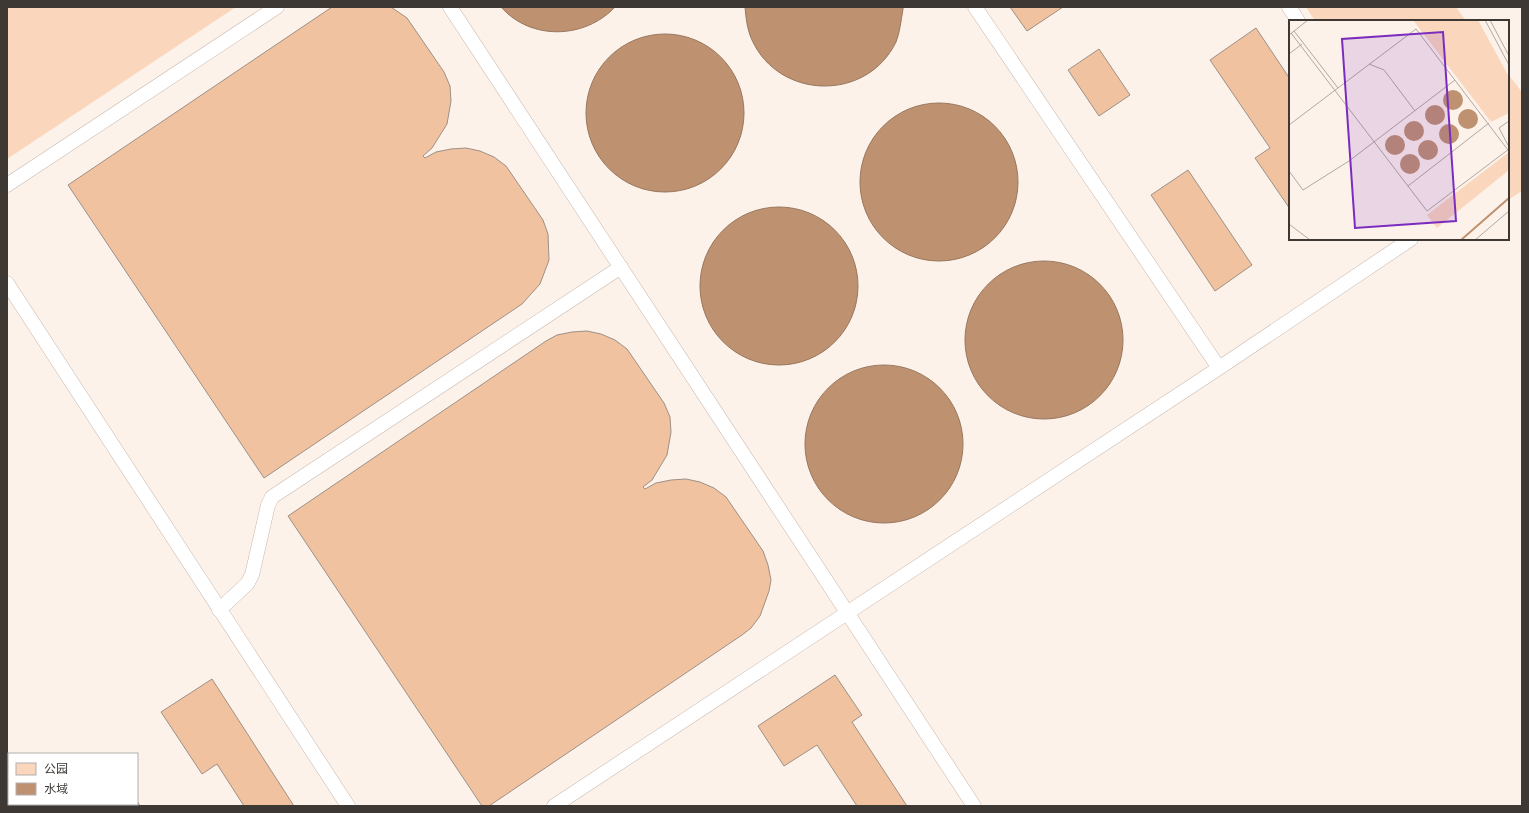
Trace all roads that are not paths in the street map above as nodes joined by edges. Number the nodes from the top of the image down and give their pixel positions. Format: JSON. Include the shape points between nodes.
{"nodes":[{"id":1,"x":276,"y":7,"type":"edge"},
{"id":2,"x":450,"y":7,"type":"edge"},
{"id":3,"x":975,"y":7,"type":"edge"},
{"id":4,"x":1289,"y":7,"type":"edge"},
{"id":5,"x":1297,"y":20,"type":"edge"},
{"id":6,"x":7,"y":184,"type":"edge"},
{"id":7,"x":1410,"y":240,"type":"edge"},
{"id":8,"x":621,"y":267,"type":"junction"},
{"id":9,"x":7,"y":283,"type":"edge"},
{"id":10,"x":1219,"y":368,"type":"junction"},
{"id":11,"x":219,"y":610,"type":"junction"},
{"id":12,"x":847,"y":611,"type":"junction"},
{"id":13,"x":348,"y":806,"type":"edge"},
{"id":14,"x":554,"y":806,"type":"edge"},
{"id":15,"x":974,"y":806,"type":"edge"}],
"edges":[{"from":1,"to":6,"type":"lane"},
{"from":2,"to":8,"type":"lane"},
{"from":3,"to":10,"type":"lane"},
{"from":4,"to":5,"type":"lane"},
{"from":7,"to":10,"type":"lane"},
{"from":8,"to":11,"type":"lane","via":[[272,497],[252,575],[247,584]]},
{"from":8,"to":12,"type":"lane"},
{"from":9,"to":11,"type":"lane"},
{"from":10,"to":12,"type":"lane"},
{"from":11,"to":13,"type":"lane"},
{"from":12,"to":14,"type":"lane"},
{"from":12,"to":15,"type":"lane"}]}
